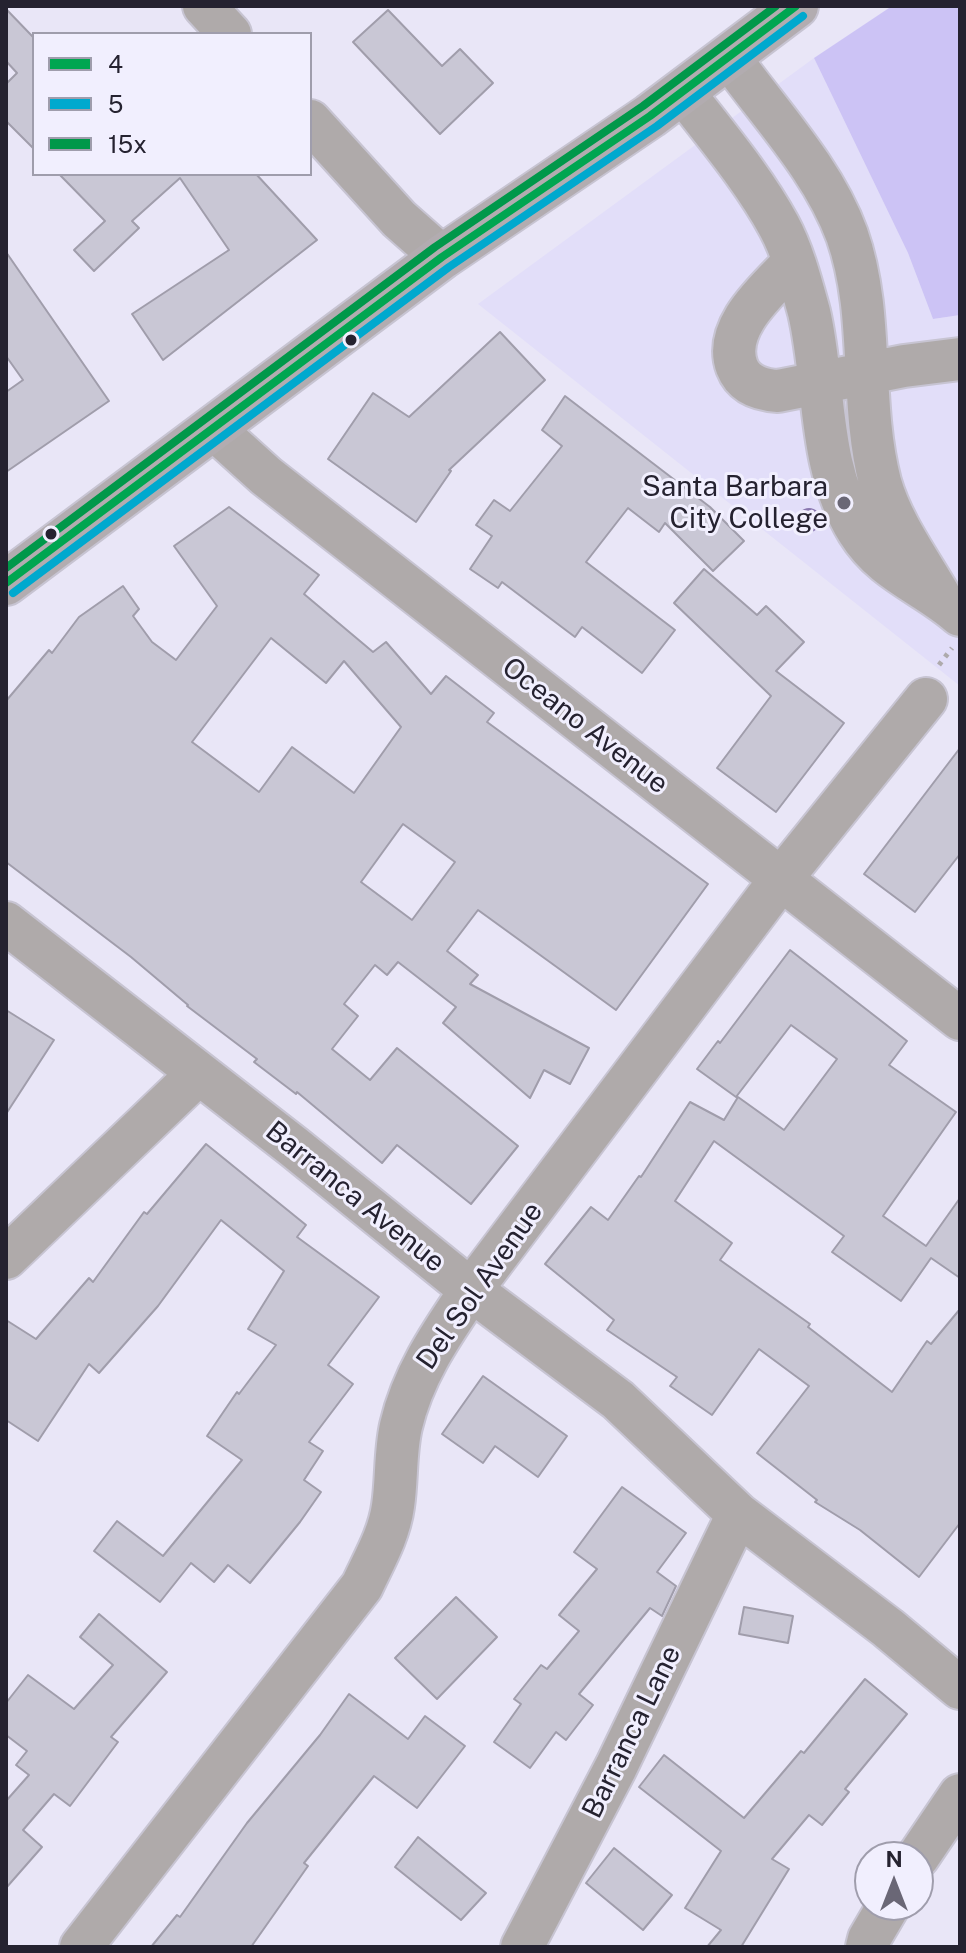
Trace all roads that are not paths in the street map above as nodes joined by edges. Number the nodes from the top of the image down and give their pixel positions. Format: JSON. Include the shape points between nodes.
{"nodes":[{"id":1,"x":204,"y":6,"type":"edge"},
{"id":2,"x":796,"y":6,"type":"edge"},
{"id":3,"x":228,"y":32,"type":"edge"},
{"id":4,"x":729,"y":57,"type":"junction"},
{"id":5,"x":683,"y":92,"type":"junction"},
{"id":6,"x":312,"y":123,"type":"edge"},
{"id":7,"x":442,"y":257,"type":"junction"},
{"id":8,"x":794,"y":262,"type":"junction"},
{"id":9,"x":960,"y":359,"type":"edge"},
{"id":10,"x":868,"y":373,"type":"junction"},
{"id":11,"x":820,"y":382,"type":"junction"},
{"id":12,"x":213,"y":428,"type":"junction"},
{"id":13,"x":6,"y":583,"type":"edge"},
{"id":14,"x":950,"y":606,"type":"edge"},
{"id":15,"x":926,"y":699,"type":"dead end"},
{"id":16,"x":781,"y":879,"type":"junction"},
{"id":17,"x":6,"y":923,"type":"edge"},
{"id":18,"x":960,"y":1019,"type":"edge"},
{"id":19,"x":198,"y":1074,"type":"junction"},
{"id":20,"x":6,"y":1258,"type":"edge"},
{"id":21,"x":471,"y":1290,"type":"junction"},
{"id":22,"x":738,"y":1514,"type":"junction"},
{"id":23,"x":960,"y":1688,"type":"edge"},
{"id":24,"x":960,"y":1795,"type":"edge"},
{"id":25,"x":929,"y":1841,"type":"edge"},
{"id":26,"x":880,"y":1921,"type":"edge"},
{"id":27,"x":81,"y":1947,"type":"edge"},
{"id":28,"x":522,"y":1947,"type":"edge"},
{"id":29,"x":867,"y":1947,"type":"edge"}],
"edges":[{"from":1,"to":3,"type":"street"},
{"from":2,"to":4,"type":"main road"},
{"from":4,"to":5,"type":"main road"},
{"from":4,"to":10,"type":"street","via":[[811,169],[846,232],[862,292]]},
{"from":5,"to":7,"type":"main road"},
{"from":5,"to":8,"type":"street","via":[[759,194]]},
{"from":6,"to":7,"type":"street","via":[[399,219]]},
{"from":7,"to":12,"type":"main road"},
{"from":8,"to":11,"type":"street"},
{"from":8,"to":11,"type":"street","via":[[737,332],[734,353],[741,374],[763,390]]},
{"from":9,"to":10,"type":"street"},
{"from":10,"to":11,"type":"street"},
{"from":10,"to":14,"type":"street","via":[[880,483],[894,516]]},
{"from":11,"to":14,"type":"street","via":[[835,480],[858,531],[884,564]]},
{"from":12,"to":13,"type":"main road"},
{"from":12,"to":16,"type":"street","name":"Oceano Avenue","via":[[266,476]]},
{"from":15,"to":16,"type":"street","name":"Del Sol Avenue"},
{"from":16,"to":18,"type":"street","name":"Oceano Avenue"},
{"from":16,"to":21,"type":"street","name":"Del Sol Avenue"},
{"from":17,"to":19,"type":"street","name":"Barranca Avenue"},
{"from":19,"to":20,"type":"street"},
{"from":19,"to":21,"type":"street","name":"Barranca Avenue"},
{"from":21,"to":22,"type":"street","name":"Barranca Avenue","via":[[618,1400]]},
{"from":21,"to":27,"type":"street","name":"Del Sol Avenue","via":[[415,1380],[401,1427],[393,1509],[362,1586]]},
{"from":22,"to":23,"type":"street","name":"Barranca Avenue"},
{"from":22,"to":28,"type":"street","name":"Barranca Lane"},
{"from":24,"to":25,"type":"street"},
{"from":26,"to":29,"type":"street"}]}
